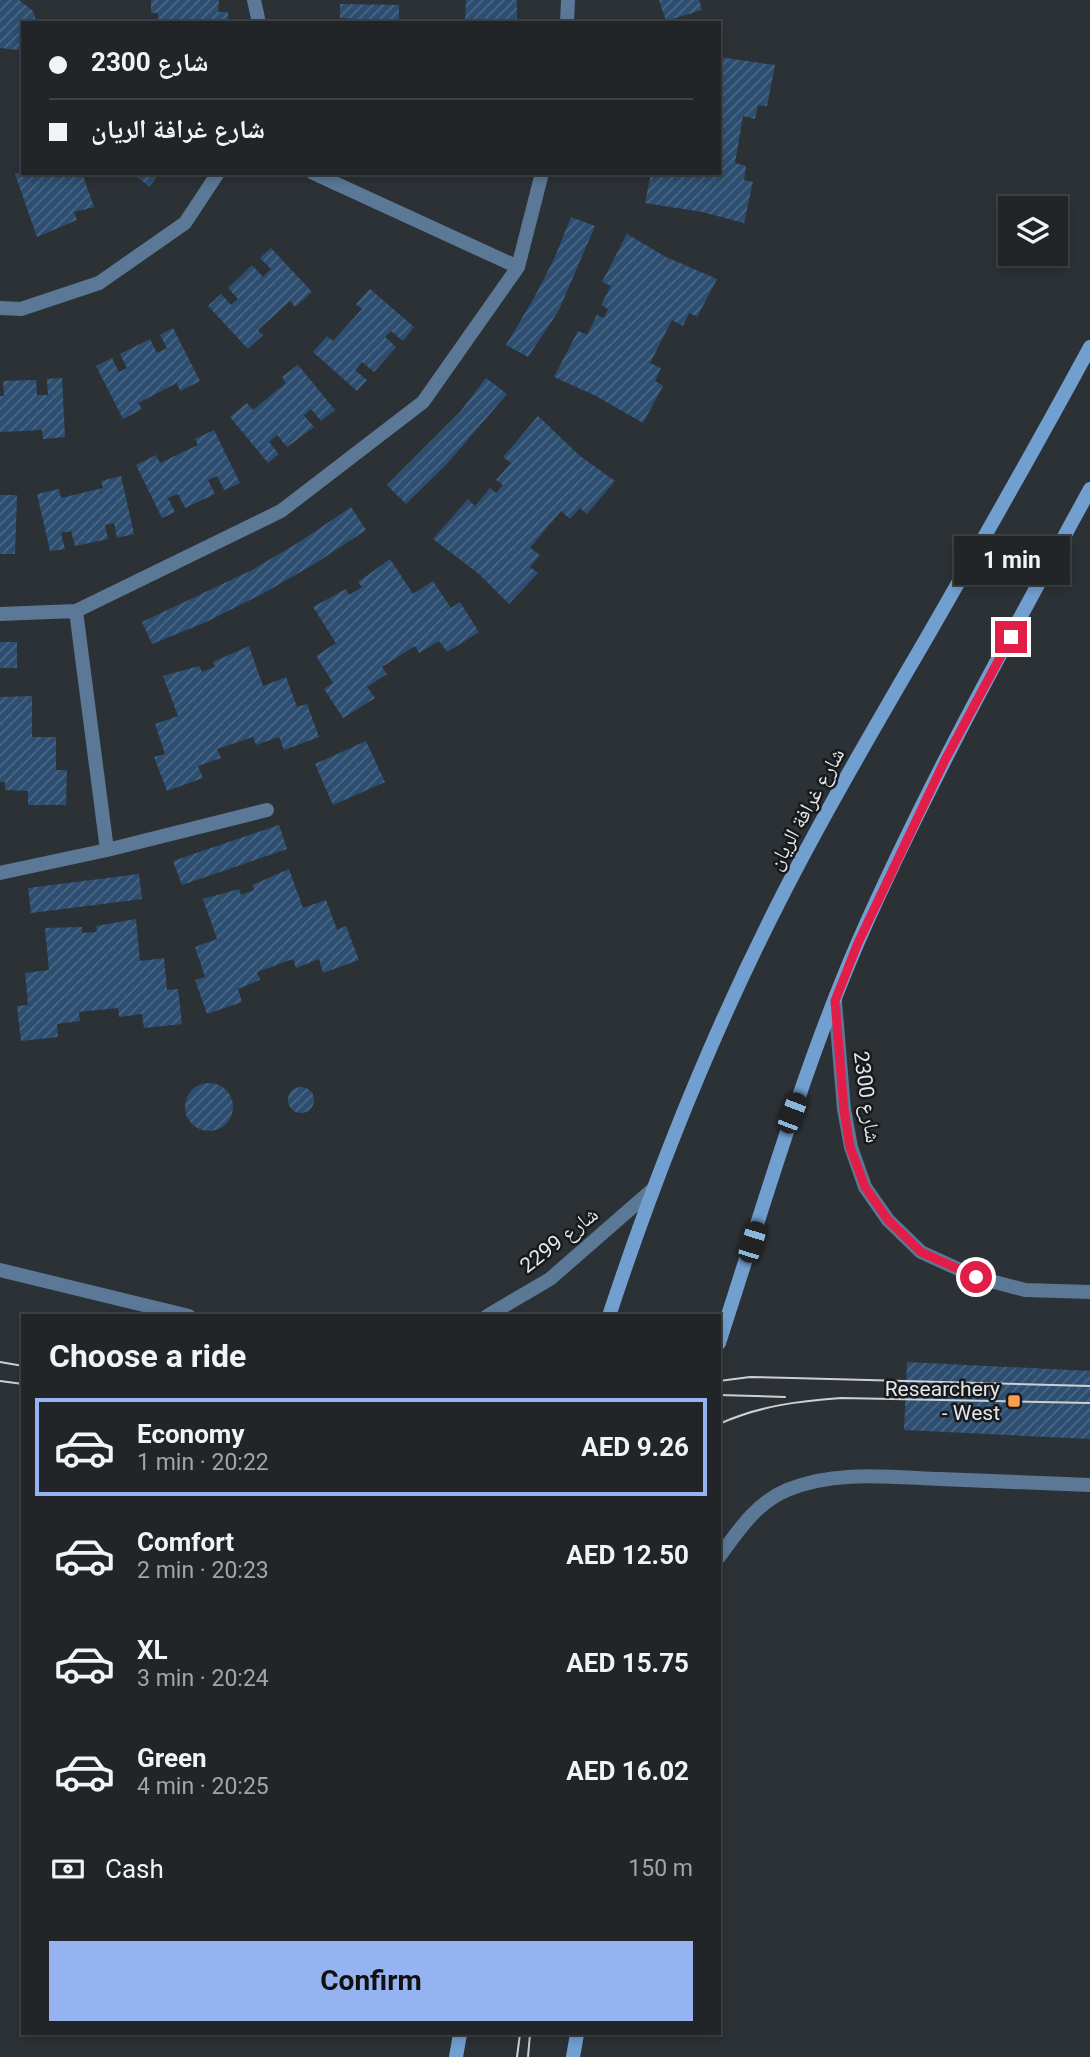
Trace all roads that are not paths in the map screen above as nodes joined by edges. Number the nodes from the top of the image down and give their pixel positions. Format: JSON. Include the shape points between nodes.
{"nodes":[{"id":1,"x":254,"y":0,"type":"edge"},
{"id":2,"x":568,"y":0,"type":"edge"},
{"id":3,"x":259,"y":21,"type":"edge"},
{"id":4,"x":567,"y":21,"type":"edge"},
{"id":5,"x":217,"y":175,"type":"edge"},
{"id":6,"x":317,"y":175,"type":"edge"},
{"id":7,"x":541,"y":175,"type":"edge"},
{"id":8,"x":518,"y":267,"type":"junction"},
{"id":9,"x":0,"y":308,"type":"edge"},
{"id":10,"x":1090,"y":347,"type":"edge"},
{"id":11,"x":1090,"y":489,"type":"edge"},
{"id":12,"x":76,"y":611,"type":"junction"},
{"id":13,"x":0,"y":614,"type":"edge"},
{"id":14,"x":267,"y":810,"type":"dead end"},
{"id":15,"x":107,"y":850,"type":"junction"},
{"id":16,"x":0,"y":873,"type":"edge"},
{"id":17,"x":835,"y":1001,"type":"junction"},
{"id":18,"x":652,"y":1190,"type":"junction"},
{"id":19,"x":0,"y":1270,"type":"edge"},
{"id":20,"x":1090,"y":1292,"type":"edge"},
{"id":21,"x":181,"y":1314,"type":"edge"},
{"id":22,"x":490,"y":1314,"type":"edge"},
{"id":23,"x":610,"y":1314,"type":"edge"},
{"id":24,"x":721,"y":1337,"type":"edge"},
{"id":25,"x":1090,"y":1485,"type":"edge"},
{"id":26,"x":721,"y":1554,"type":"edge"},
{"id":27,"x":460,"y":2035,"type":"edge"},
{"id":28,"x":577,"y":2035,"type":"edge"},
{"id":29,"x":456,"y":2057,"type":"edge"},
{"id":30,"x":573,"y":2057,"type":"edge"}],
"edges":[{"from":1,"to":3,"type":"street"},
{"from":2,"to":4,"type":"street"},
{"from":5,"to":9,"type":"street","via":[[185,223],[99,283],[21,309]]},
{"from":6,"to":8,"type":"street"},
{"from":7,"to":8,"type":"street"},
{"from":8,"to":12,"type":"street","via":[[423,402],[281,511]]},
{"from":10,"to":18,"type":"main road","name":"شارع غرافة الريان","via":[[781,898],[697,1076]]},
{"from":11,"to":17,"type":"main road","via":[[945,760]]},
{"from":12,"to":13,"type":"street"},
{"from":12,"to":15,"type":"street"},
{"from":14,"to":15,"type":"street"},
{"from":15,"to":16,"type":"street"},
{"from":17,"to":20,"type":"street","name":"شارع 2300","via":[[850,1147],[865,1187],[888,1220],[921,1252],[976,1277],[1025,1290]]},
{"from":17,"to":24,"type":"main road","via":[[792,1113]]},
{"from":18,"to":22,"type":"street","name":"شارع 2299","via":[[550,1279]]},
{"from":18,"to":23,"type":"main road","name":"شارع غرافة الريان"},
{"from":19,"to":21,"type":"street"},
{"from":25,"to":26,"type":"street","via":[[883,1477],[814,1482],[785,1490],[751,1514]]},
{"from":27,"to":29,"type":"main road"},
{"from":28,"to":30,"type":"main road"}]}
